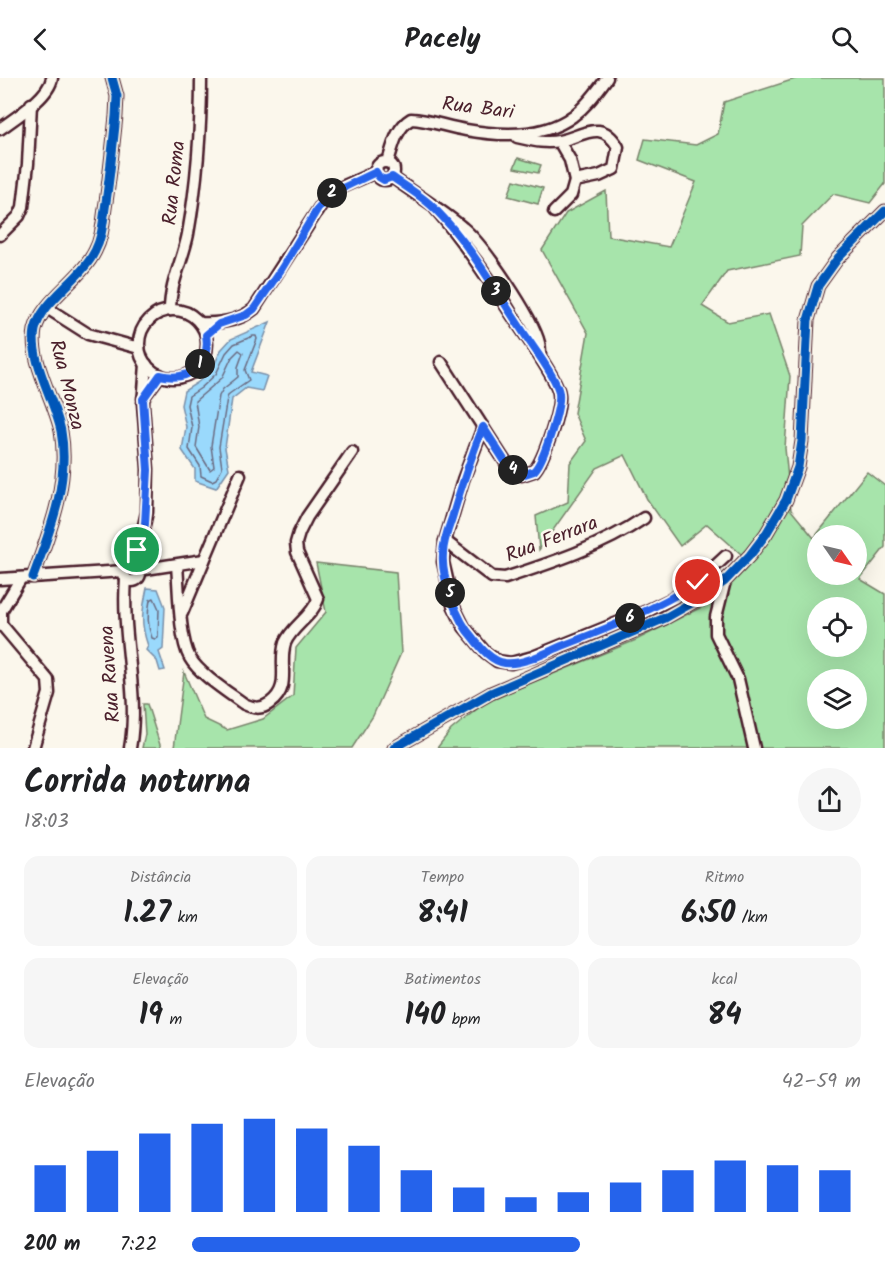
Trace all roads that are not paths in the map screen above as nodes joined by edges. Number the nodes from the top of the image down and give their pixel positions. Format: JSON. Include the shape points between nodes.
{"nodes":[{"id":1,"x":52,"y":78,"type":"edge"},
{"id":2,"x":112,"y":78,"type":"edge"},
{"id":3,"x":201,"y":78,"type":"edge"},
{"id":4,"x":607,"y":78,"type":"edge"},
{"id":5,"x":31,"y":104,"type":"junction"},
{"id":6,"x":0,"y":129,"type":"edge"},
{"id":7,"x":505,"y":134,"type":"junction"},
{"id":8,"x":559,"y":141,"type":"junction"},
{"id":9,"x":388,"y":162,"type":"junction"},
{"id":10,"x":376,"y":172,"type":"junction"},
{"id":11,"x":392,"y":177,"type":"junction"},
{"id":12,"x":575,"y":181,"type":"junction"},
{"id":13,"x":885,"y":211,"type":"edge"},
{"id":14,"x":554,"y":212,"type":"dead end"},
{"id":15,"x":0,"y":236,"type":"edge"},
{"id":16,"x":171,"y":290,"type":"junction"},
{"id":17,"x":47,"y":308,"type":"junction"},
{"id":18,"x":170,"y":310,"type":"junction"},
{"id":19,"x":153,"y":316,"type":"junction"},
{"id":20,"x":200,"y":323,"type":"junction"},
{"id":21,"x":219,"y":324,"type":"junction"},
{"id":22,"x":142,"y":331,"type":"junction"},
{"id":23,"x":206,"y":335,"type":"junction"},
{"id":24,"x":114,"y":341,"type":"junction"},
{"id":25,"x":139,"y":348,"type":"junction"},
{"id":26,"x":441,"y":362,"type":"dead end"},
{"id":27,"x":146,"y":364,"type":"junction"},
{"id":28,"x":160,"y":375,"type":"junction"},
{"id":29,"x":143,"y":399,"type":"junction"},
{"id":30,"x":483,"y":427,"type":"junction"},
{"id":31,"x":352,"y":452,"type":"dead end"},
{"id":32,"x":240,"y":474,"type":"dead end"},
{"id":33,"x":644,"y":518,"type":"dead end"},
{"id":34,"x":445,"y":541,"type":"junction"},
{"id":35,"x":726,"y":556,"type":"dead end"},
{"id":36,"x":204,"y":560,"type":"junction"},
{"id":37,"x":177,"y":565,"type":"junction"},
{"id":38,"x":131,"y":573,"type":"junction"},
{"id":39,"x":33,"y":577,"type":"junction"},
{"id":40,"x":21,"y":578,"type":"junction"},
{"id":41,"x":0,"y":579,"type":"edge"},
{"id":42,"x":725,"y":581,"type":"junction"},
{"id":43,"x":182,"y":614,"type":"junction"},
{"id":44,"x":33,"y":748,"type":"edge"},
{"id":45,"x":130,"y":748,"type":"edge"},
{"id":46,"x":394,"y":748,"type":"edge"},
{"id":47,"x":754,"y":748,"type":"edge"}],
"edges":[{"from":1,"to":5,"type":"street","via":[[48,89]]},
{"from":2,"to":17,"type":"street","name":"Rua Monza","via":[[117,96],[116,116],[100,240],[88,264]]},
{"from":3,"to":16,"type":"street","name":"Rua Roma","via":[[193,205]]},
{"from":4,"to":7,"type":"street","name":"Rua Bari","via":[[585,105],[564,122],[532,132]]},
{"from":5,"to":6,"type":"street"},
{"from":5,"to":15,"type":"street","via":[[23,207]]},
{"from":7,"to":8,"type":"street","via":[[540,142]]},
{"from":7,"to":9,"type":"street","name":"Rua Bari","via":[[411,119],[397,135]]},
{"from":8,"to":12,"type":"street","via":[[570,160]]},
{"from":8,"to":12,"type":"street","via":[[597,130],[612,138],[618,147],[614,169]]},
{"from":9,"to":10,"type":"street","via":[[379,164]]},
{"from":9,"to":11,"type":"street","via":[[394,168]]},
{"from":10,"to":11,"type":"street","via":[[384,180]]},
{"from":10,"to":21,"type":"street","via":[[330,194],[254,309]]},
{"from":11,"to":30,"type":"street","via":[[465,229],[498,271],[534,330],[540,357],[560,392],[539,466],[529,474],[522,475],[508,466]]},
{"from":12,"to":14,"type":"street","via":[[571,195]]},
{"from":13,"to":42,"type":"street","via":[[838,258],[818,286],[808,320],[802,441],[795,481],[766,534]]},
{"from":16,"to":18,"type":"street","name":"Rua Roma"},
{"from":16,"to":19,"type":"street","name":"Rua Roma"},
{"from":17,"to":24,"type":"street","via":[[88,334]]},
{"from":17,"to":39,"type":"street","name":"Rua Monza","via":[[39,316],[35,347],[61,432],[61,483],[52,528]]},
{"from":18,"to":19,"type":"street"},
{"from":18,"to":20,"type":"street","via":[[186,312]]},
{"from":19,"to":22,"type":"street"},
{"from":20,"to":21,"type":"street"},
{"from":20,"to":23,"type":"street"},
{"from":21,"to":23,"type":"street"},
{"from":22,"to":24,"type":"street"},
{"from":22,"to":25,"type":"street"},
{"from":23,"to":28,"type":"street","via":[[206,350],[197,368],[180,377]]},
{"from":24,"to":25,"type":"street"},
{"from":25,"to":27,"type":"street"},
{"from":26,"to":30,"type":"street"},
{"from":27,"to":28,"type":"street"},
{"from":27,"to":29,"type":"street","name":"Rua Ravena"},
{"from":28,"to":29,"type":"street"},
{"from":29,"to":38,"type":"street","name":"Rua Ravena","via":[[148,470],[145,524]]},
{"from":30,"to":34,"type":"street"},
{"from":31,"to":43,"type":"street","via":[[298,533],[297,552],[318,599],[286,641],[284,682],[272,702],[264,707],[251,707],[197,667],[186,649]]},
{"from":32,"to":36,"type":"street"},
{"from":33,"to":34,"type":"street","name":"Rua Ferrara","via":[[593,545],[505,578],[492,576]]},
{"from":34,"to":35,"type":"street","via":[[443,562],[453,605],[485,652],[504,663],[533,657],[674,598]]},
{"from":36,"to":37,"type":"street"},
{"from":36,"to":43,"type":"street"},
{"from":37,"to":38,"type":"street"},
{"from":37,"to":43,"type":"street"},
{"from":38,"to":39,"type":"street"},
{"from":38,"to":45,"type":"street","name":"Rua Ravena","via":[[125,598],[134,718]]},
{"from":39,"to":40,"type":"street"},
{"from":40,"to":41,"type":"street"},
{"from":40,"to":44,"type":"street","via":[[1,611],[1,624],[48,680],[49,693]]},
{"from":42,"to":46,"type":"street","via":[[665,618],[490,693]]},
{"from":42,"to":47,"type":"street","via":[[716,634],[738,679]]}]}
